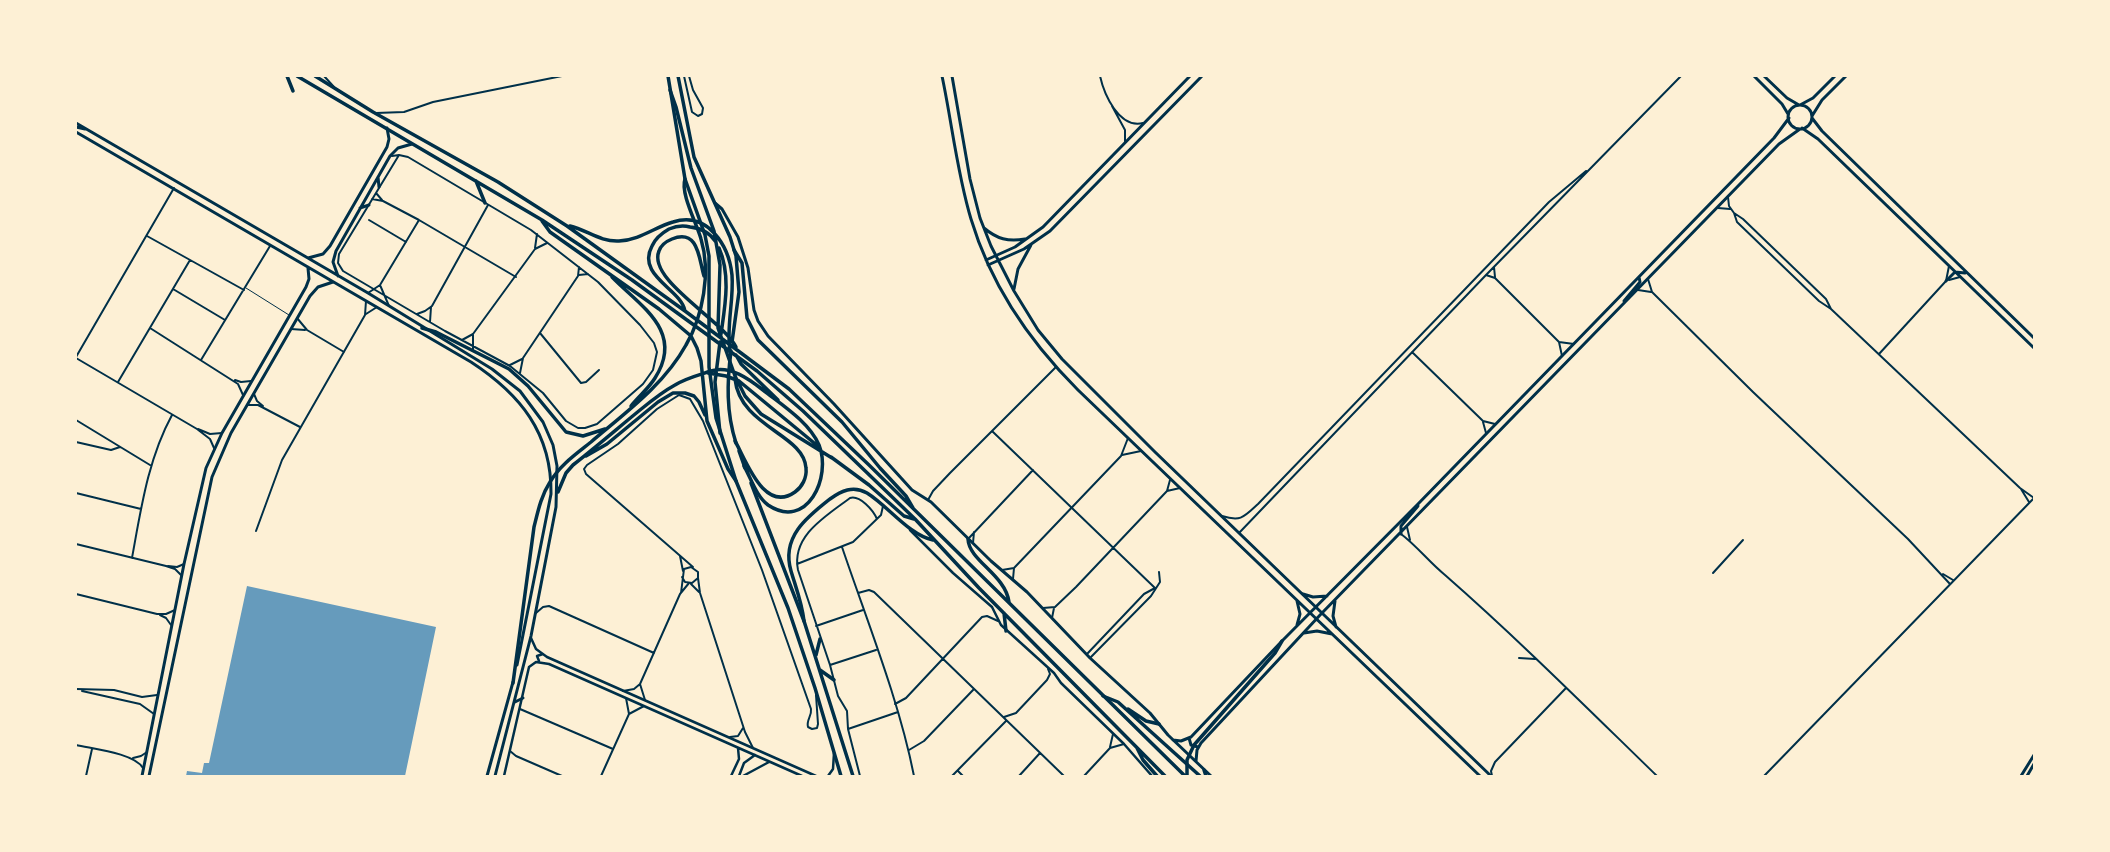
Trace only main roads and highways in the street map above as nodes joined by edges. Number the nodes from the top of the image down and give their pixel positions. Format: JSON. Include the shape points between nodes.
{"nodes":[{"id":1,"x":287,"y":76,"type":"edge"},
{"id":2,"x":297,"y":76,"type":"edge"},
{"id":3,"x":315,"y":76,"type":"edge"},
{"id":4,"x":668,"y":76,"type":"edge"},
{"id":5,"x":678,"y":76,"type":"edge"},
{"id":6,"x":942,"y":76,"type":"edge"},
{"id":7,"x":952,"y":76,"type":"edge"},
{"id":8,"x":1190,"y":76,"type":"edge"},
{"id":9,"x":1202,"y":76,"type":"edge"},
{"id":10,"x":1754,"y":76,"type":"edge"},
{"id":11,"x":1764,"y":76,"type":"edge"},
{"id":12,"x":1835,"y":76,"type":"edge"},
{"id":13,"x":1846,"y":76,"type":"edge"},
{"id":14,"x":670,"y":90,"type":"junction"},
{"id":15,"x":293,"y":91,"type":"dead end"},
{"id":16,"x":1800,"y":105,"type":"junction"},
{"id":17,"x":1789,"y":117,"type":"junction"},
{"id":18,"x":1812,"y":117,"type":"junction"},
{"id":19,"x":76,"y":123,"type":"edge"},
{"id":20,"x":76,"y":127,"type":"edge"},
{"id":21,"x":387,"y":128,"type":"junction"},
{"id":22,"x":1801,"y":128,"type":"junction"},
{"id":23,"x":88,"y":130,"type":"junction"},
{"id":24,"x":76,"y":132,"type":"edge"},
{"id":25,"x":412,"y":144,"type":"junction"},
{"id":26,"x":380,"y":159,"type":"junction"},
{"id":27,"x":386,"y":163,"type":"junction"},
{"id":28,"x":378,"y":177,"type":"junction"},
{"id":29,"x":685,"y":179,"type":"junction"},
{"id":30,"x":476,"y":181,"type":"junction"},
{"id":31,"x":379,"y":187,"type":"road end"},
{"id":32,"x":712,"y":200,"type":"junction"},
{"id":33,"x":486,"y":204,"type":"road end"},
{"id":34,"x":369,"y":205,"type":"road end"},
{"id":35,"x":360,"y":208,"type":"junction"},
{"id":36,"x":542,"y":220,"type":"junction"},
{"id":37,"x":567,"y":226,"type":"junction"},
{"id":38,"x":984,"y":228,"type":"junction"},
{"id":39,"x":1027,"y":239,"type":"junction"},
{"id":40,"x":332,"y":242,"type":"junction"},
{"id":41,"x":1032,"y":244,"type":"junction"},
{"id":42,"x":338,"y":248,"type":"junction"},
{"id":43,"x":734,"y":250,"type":"junction"},
{"id":44,"x":996,"y":256,"type":"junction"},
{"id":45,"x":308,"y":258,"type":"junction"},
{"id":46,"x":986,"y":260,"type":"junction"},
{"id":47,"x":999,"y":261,"type":"junction"},
{"id":48,"x":988,"y":265,"type":"junction"},
{"id":49,"x":308,"y":268,"type":"junction"},
{"id":50,"x":605,"y":271,"type":"junction"},
{"id":51,"x":1955,"y":272,"type":"junction"},
{"id":52,"x":1967,"y":274,"type":"junction"},
{"id":53,"x":338,"y":276,"type":"junction"},
{"id":54,"x":1639,"y":277,"type":"junction"},
{"id":55,"x":705,"y":281,"type":"junction"},
{"id":56,"x":1946,"y":281,"type":"road end"},
{"id":57,"x":334,"y":282,"type":"junction"},
{"id":58,"x":1014,"y":291,"type":"junction"},
{"id":59,"x":1622,"y":304,"type":"junction"},
{"id":60,"x":296,"y":305,"type":"junction"},
{"id":61,"x":302,"y":309,"type":"junction"},
{"id":62,"x":685,"y":311,"type":"junction"},
{"id":63,"x":422,"y":328,"type":"junction"},
{"id":64,"x":2034,"y":338,"type":"edge"},
{"id":65,"x":2034,"y":348,"type":"edge"},
{"id":66,"x":737,"y":349,"type":"junction"},
{"id":67,"x":735,"y":354,"type":"junction"},
{"id":68,"x":730,"y":356,"type":"junction"},
{"id":69,"x":707,"y":373,"type":"junction"},
{"id":70,"x":735,"y":376,"type":"junction"},
{"id":71,"x":780,"y":403,"type":"junction"},
{"id":72,"x":238,"y":405,"type":"junction"},
{"id":73,"x":245,"y":409,"type":"junction"},
{"id":74,"x":626,"y":413,"type":"junction"},
{"id":75,"x":707,"y":421,"type":"junction"},
{"id":76,"x":609,"y":427,"type":"junction"},
{"id":77,"x":720,"y":433,"type":"junction"},
{"id":78,"x":735,"y":441,"type":"junction"},
{"id":79,"x":832,"y":458,"type":"junction"},
{"id":80,"x":580,"y":460,"type":"junction"},
{"id":81,"x":744,"y":466,"type":"junction"},
{"id":82,"x":736,"y":481,"type":"junction"},
{"id":83,"x":558,"y":492,"type":"junction"},
{"id":84,"x":1418,"y":504,"type":"junction"},
{"id":85,"x":913,"y":509,"type":"junction"},
{"id":86,"x":915,"y":519,"type":"junction"},
{"id":87,"x":1401,"y":534,"type":"junction"},
{"id":88,"x":968,"y":539,"type":"junction"},
{"id":89,"x":934,"y":540,"type":"junction"},
{"id":90,"x":182,"y":576,"type":"junction"},
{"id":91,"x":189,"y":578,"type":"junction"},
{"id":92,"x":1300,"y":593,"type":"junction"},
{"id":93,"x":1327,"y":596,"type":"junction"},
{"id":94,"x":1295,"y":598,"type":"junction"},
{"id":95,"x":1336,"y":599,"type":"junction"},
{"id":96,"x":1009,"y":602,"type":"junction"},
{"id":97,"x":1315,"y":608,"type":"junction"},
{"id":98,"x":1004,"y":613,"type":"junction"},
{"id":99,"x":1310,"y":613,"type":"junction"},
{"id":100,"x":1321,"y":614,"type":"junction"},
{"id":101,"x":1316,"y":619,"type":"junction"},
{"id":102,"x":804,"y":621,"type":"junction"},
{"id":103,"x":1297,"y":626,"type":"junction"},
{"id":104,"x":1336,"y":628,"type":"junction"},
{"id":105,"x":1006,"y":631,"type":"road end"},
{"id":106,"x":1302,"y":634,"type":"junction"},
{"id":107,"x":1334,"y":636,"type":"junction"},
{"id":108,"x":820,"y":639,"type":"road end"},
{"id":109,"x":1282,"y":641,"type":"junction"},
{"id":110,"x":816,"y":656,"type":"junction"},
{"id":111,"x":819,"y":670,"type":"junction"},
{"id":112,"x":834,"y":680,"type":"road end"},
{"id":113,"x":513,"y":683,"type":"junction"},
{"id":114,"x":1103,"y":696,"type":"junction"},
{"id":115,"x":523,"y":698,"type":"road end"},
{"id":116,"x":515,"y":702,"type":"junction"},
{"id":117,"x":1123,"y":706,"type":"junction"},
{"id":118,"x":1159,"y":724,"type":"junction"},
{"id":119,"x":1189,"y":738,"type":"junction"},
{"id":120,"x":1173,"y":740,"type":"junction"},
{"id":121,"x":1137,"y":747,"type":"junction"},
{"id":122,"x":1198,"y":747,"type":"junction"},
{"id":123,"x":2034,"y":755,"type":"edge"},
{"id":124,"x":1196,"y":761,"type":"junction"},
{"id":125,"x":2034,"y":764,"type":"edge"},
{"id":126,"x":1204,"y":770,"type":"junction"},
{"id":127,"x":142,"y":776,"type":"edge"},
{"id":128,"x":149,"y":776,"type":"edge"},
{"id":129,"x":487,"y":776,"type":"edge"},
{"id":130,"x":495,"y":776,"type":"edge"},
{"id":131,"x":841,"y":776,"type":"edge"},
{"id":132,"x":853,"y":776,"type":"edge"},
{"id":133,"x":1157,"y":776,"type":"edge"},
{"id":134,"x":1165,"y":776,"type":"edge"},
{"id":135,"x":1186,"y":776,"type":"edge"},
{"id":136,"x":1200,"y":776,"type":"edge"},
{"id":137,"x":1206,"y":776,"type":"edge"},
{"id":138,"x":1211,"y":776,"type":"edge"},
{"id":139,"x":1480,"y":776,"type":"edge"},
{"id":140,"x":1491,"y":776,"type":"edge"},
{"id":141,"x":2021,"y":776,"type":"edge"},
{"id":142,"x":2027,"y":776,"type":"edge"}],
"edges":[{"from":1,"to":15,"type":"main road"},
{"from":2,"to":21,"type":"main road"},
{"from":3,"to":37,"type":"main road","via":[[373,112],[498,182]]},
{"from":4,"to":14,"type":"main road"},
{"from":5,"to":32,"type":"main road","via":[[694,156]]},
{"from":6,"to":46,"type":"main road","via":[[967,204]]},
{"from":7,"to":38,"type":"main road","via":[[970,178]]},
{"from":8,"to":39,"type":"main road","via":[[1049,221]]},
{"from":9,"to":41,"type":"main road","via":[[1056,226]]},
{"from":10,"to":17,"type":"main road","via":[[1782,104]]},
{"from":11,"to":16,"type":"main road","via":[[1787,98]]},
{"from":12,"to":16,"type":"main road","via":[[1813,98]]},
{"from":13,"to":18,"type":"main road","via":[[1822,100]]},
{"from":14,"to":29,"type":"main road"},
{"from":14,"to":70,"type":"main road","via":[[691,168],[715,237],[720,265],[718,328]]},
{"from":16,"to":17,"type":"main road","via":[[1792,108]]},
{"from":16,"to":18,"type":"main road","via":[[1807,107]]},
{"from":17,"to":22,"type":"main road","via":[[1794,127]]},
{"from":17,"to":54,"type":"main road","via":[[1769,143]]},
{"from":18,"to":22,"type":"main road","via":[[1809,125]]},
{"from":18,"to":52,"type":"main road","via":[[1822,131]]},
{"from":19,"to":23,"type":"main road"},
{"from":20,"to":23,"type":"main road"},
{"from":21,"to":25,"type":"main road"},
{"from":21,"to":26,"type":"main road","via":[[388,143]]},
{"from":22,"to":51,"type":"main road","via":[[1814,136]]},
{"from":22,"to":59,"type":"main road","via":[[1782,140]]},
{"from":23,"to":45,"type":"main road"},
{"from":24,"to":49,"type":"main road"},
{"from":25,"to":27,"type":"main road","via":[[398,148]]},
{"from":25,"to":30,"type":"main road"},
{"from":26,"to":27,"type":"main road","via":[[385,159]]},
{"from":26,"to":40,"type":"main road"},
{"from":27,"to":28,"type":"main road"},
{"from":28,"to":31,"type":"main road"},
{"from":28,"to":35,"type":"main road"},
{"from":29,"to":55,"type":"main road","via":[[684,190],[703,246]]},
{"from":29,"to":77,"type":"main road","via":[[708,246],[711,387]]},
{"from":30,"to":33,"type":"main road"},
{"from":30,"to":36,"type":"main road"},
{"from":32,"to":43,"type":"main road"},
{"from":32,"to":88,"type":"main road","via":[[722,209],[738,237],[748,268],[754,310],[764,332],[912,490],[928,500]]},
{"from":34,"to":35,"type":"main road"},
{"from":35,"to":42,"type":"main road"},
{"from":36,"to":50,"type":"main road","via":[[550,232]]},
{"from":36,"to":67,"type":"main road","via":[[632,280]]},
{"from":37,"to":62,"type":"main road"},
{"from":37,"to":68,"type":"main road","via":[[578,228],[597,238],[618,241],[640,237],[674,221],[688,220],[703,224],[719,236],[728,255],[732,275],[728,335]]},
{"from":38,"to":39,"type":"main road","via":[[1005,240]]},
{"from":38,"to":44,"type":"main road"},
{"from":39,"to":44,"type":"main road"},
{"from":40,"to":42,"type":"main road"},
{"from":40,"to":45,"type":"main road","via":[[323,254]]},
{"from":41,"to":47,"type":"main road"},
{"from":41,"to":58,"type":"main road","via":[[1018,270]]},
{"from":42,"to":53,"type":"main road","via":[[333,262]]},
{"from":43,"to":68,"type":"main road","via":[[739,292]]},
{"from":43,"to":85,"type":"main road","via":[[742,263],[746,318],[758,340],[848,428],[906,496]]},
{"from":44,"to":46,"type":"main road"},
{"from":44,"to":47,"type":"main road"},
{"from":45,"to":53,"type":"main road"},
{"from":46,"to":48,"type":"main road"},
{"from":47,"to":48,"type":"main road"},
{"from":47,"to":58,"type":"main road"},
{"from":48,"to":94,"type":"main road","via":[[1018,320],[1056,368]]},
{"from":49,"to":57,"type":"main road"},
{"from":49,"to":60,"type":"main road","via":[[308,283]]},
{"from":50,"to":74,"type":"main road","via":[[644,306],[659,326],[664,343],[662,364],[655,378]]},
{"from":50,"to":75,"type":"main road","via":[[672,318],[691,336],[701,361]]},
{"from":51,"to":52,"type":"main road"},
{"from":51,"to":56,"type":"main road"},
{"from":51,"to":65,"type":"main road"},
{"from":52,"to":64,"type":"main road"},
{"from":53,"to":63,"type":"main road"},
{"from":54,"to":59,"type":"main road","via":[[1640,282]]},
{"from":54,"to":84,"type":"main road"},
{"from":55,"to":66,"type":"main road","via":[[699,253],[693,242],[684,237],[677,237],[661,247],[658,260],[663,274],[726,332]]},
{"from":55,"to":74,"type":"main road","via":[[698,316],[686,345],[661,381]]},
{"from":57,"to":61,"type":"main road","via":[[315,289]]},
{"from":57,"to":113,"type":"main road","via":[[471,362],[502,384],[527,413],[546,451],[552,478],[549,511]]},
{"from":58,"to":92,"type":"main road","via":[[1038,330],[1062,358]]},
{"from":59,"to":87,"type":"main road"},
{"from":60,"to":61,"type":"main road","via":[[300,305]]},
{"from":60,"to":72,"type":"main road"},
{"from":61,"to":73,"type":"main road"},
{"from":62,"to":66,"type":"main road"},
{"from":62,"to":77,"type":"main road","via":[[682,303],[654,273],[649,260],[650,250],[658,237],[671,229],[684,226],[701,229],[710,236],[718,246],[724,263],[726,297],[715,378]]},
{"from":63,"to":76,"type":"main road","via":[[433,330],[509,367],[566,432],[583,436]]},
{"from":63,"to":83,"type":"main road","via":[[492,369],[513,385],[531,404],[543,422],[553,445]]},
{"from":66,"to":85,"type":"main road","via":[[789,389]]},
{"from":67,"to":71,"type":"main road","via":[[739,362]]},
{"from":67,"to":86,"type":"main road","via":[[794,403]]},
{"from":68,"to":78,"type":"main road","via":[[727,387]]},
{"from":69,"to":71,"type":"main road","via":[[724,370],[744,377]]},
{"from":69,"to":79,"type":"main road","via":[[740,381]]},
{"from":69,"to":80,"type":"main road","via":[[673,386]]},
{"from":70,"to":78,"type":"main road","via":[[739,397],[747,409],[796,448],[803,457],[806,469],[802,484],[787,496],[776,496],[764,491]]},
{"from":70,"to":79,"type":"main road","via":[[745,396],[761,414]]},
{"from":71,"to":81,"type":"main road","via":[[815,438],[822,457],[822,474],[814,496],[798,509],[781,510],[765,502]]},
{"from":72,"to":73,"type":"main road"},
{"from":72,"to":90,"type":"main road","via":[[214,448],[202,483]]},
{"from":73,"to":91,"type":"main road","via":[[225,444],[212,477]]},
{"from":74,"to":76,"type":"main road"},
{"from":75,"to":80,"type":"main road","via":[[696,398],[682,392],[664,398],[607,444]]},
{"from":75,"to":82,"type":"main road","via":[[728,470]]},
{"from":76,"to":113,"type":"main road","via":[[564,464],[546,489],[538,510]]},
{"from":77,"to":82,"type":"main road"},
{"from":78,"to":81,"type":"main road"},
{"from":79,"to":86,"type":"main road","via":[[869,485],[904,516]]},
{"from":80,"to":83,"type":"main road","via":[[566,473]]},
{"from":81,"to":102,"type":"main road"},
{"from":82,"to":131,"type":"main road","via":[[788,608]]},
{"from":83,"to":116,"type":"main road","via":[[536,613]]},
{"from":84,"to":87,"type":"main road","via":[[1416,510],[1401,526]]},
{"from":84,"to":93,"type":"main road"},
{"from":85,"to":96,"type":"main road"},
{"from":86,"to":89,"type":"main road"},
{"from":87,"to":95,"type":"main road"},
{"from":88,"to":96,"type":"main road","via":[[972,551],[1003,585]]},
{"from":88,"to":118,"type":"main road","via":[[1043,608],[1090,658]]},
{"from":89,"to":98,"type":"main road"},
{"from":89,"to":102,"type":"main road","via":[[921,536],[864,492],[846,490],[839,493],[810,515],[799,527],[791,542],[790,564]]},
{"from":90,"to":91,"type":"main road"},
{"from":90,"to":127,"type":"main road"},
{"from":91,"to":128,"type":"main road"},
{"from":92,"to":93,"type":"main road","via":[[1313,597]]},
{"from":92,"to":97,"type":"main road"},
{"from":93,"to":97,"type":"main road"},
{"from":94,"to":99,"type":"main road"},
{"from":94,"to":103,"type":"main road","via":[[1300,611]]},
{"from":95,"to":100,"type":"main road"},
{"from":95,"to":104,"type":"main road","via":[[1333,616]]},
{"from":96,"to":114,"type":"main road"},
{"from":97,"to":99,"type":"main road"},
{"from":97,"to":100,"type":"main road"},
{"from":98,"to":105,"type":"main road"},
{"from":98,"to":121,"type":"main road"},
{"from":99,"to":101,"type":"main road"},
{"from":99,"to":103,"type":"main road"},
{"from":100,"to":101,"type":"main road"},
{"from":100,"to":104,"type":"main road"},
{"from":101,"to":106,"type":"main road"},
{"from":101,"to":107,"type":"main road"},
{"from":102,"to":110,"type":"main road"},
{"from":103,"to":109,"type":"main road"},
{"from":104,"to":140,"type":"main road"},
{"from":106,"to":107,"type":"main road","via":[[1317,631]]},
{"from":106,"to":122,"type":"main road"},
{"from":107,"to":139,"type":"main road"},
{"from":108,"to":110,"type":"main road"},
{"from":109,"to":119,"type":"main road"},
{"from":109,"to":135,"type":"main road","via":[[1275,653],[1199,738],[1188,758]]},
{"from":110,"to":111,"type":"main road"},
{"from":111,"to":112,"type":"main road"},
{"from":111,"to":132,"type":"main road","via":[[845,744]]},
{"from":113,"to":129,"type":"main road"},
{"from":114,"to":117,"type":"main road","via":[[1112,698]]},
{"from":114,"to":135,"type":"main road"},
{"from":115,"to":116,"type":"main road"},
{"from":116,"to":130,"type":"main road"},
{"from":117,"to":118,"type":"main road","via":[[1146,721]]},
{"from":117,"to":136,"type":"main road"},
{"from":118,"to":120,"type":"main road"},
{"from":119,"to":120,"type":"main road"},
{"from":119,"to":122,"type":"main road","via":[[1191,745]]},
{"from":120,"to":124,"type":"main road"},
{"from":121,"to":133,"type":"main road","via":[[1143,760]]},
{"from":121,"to":134,"type":"main road"},
{"from":122,"to":124,"type":"main road"},
{"from":123,"to":141,"type":"main road"},
{"from":124,"to":126,"type":"main road"},
{"from":125,"to":142,"type":"main road"},
{"from":126,"to":137,"type":"main road"},
{"from":126,"to":138,"type":"main road"}]}
